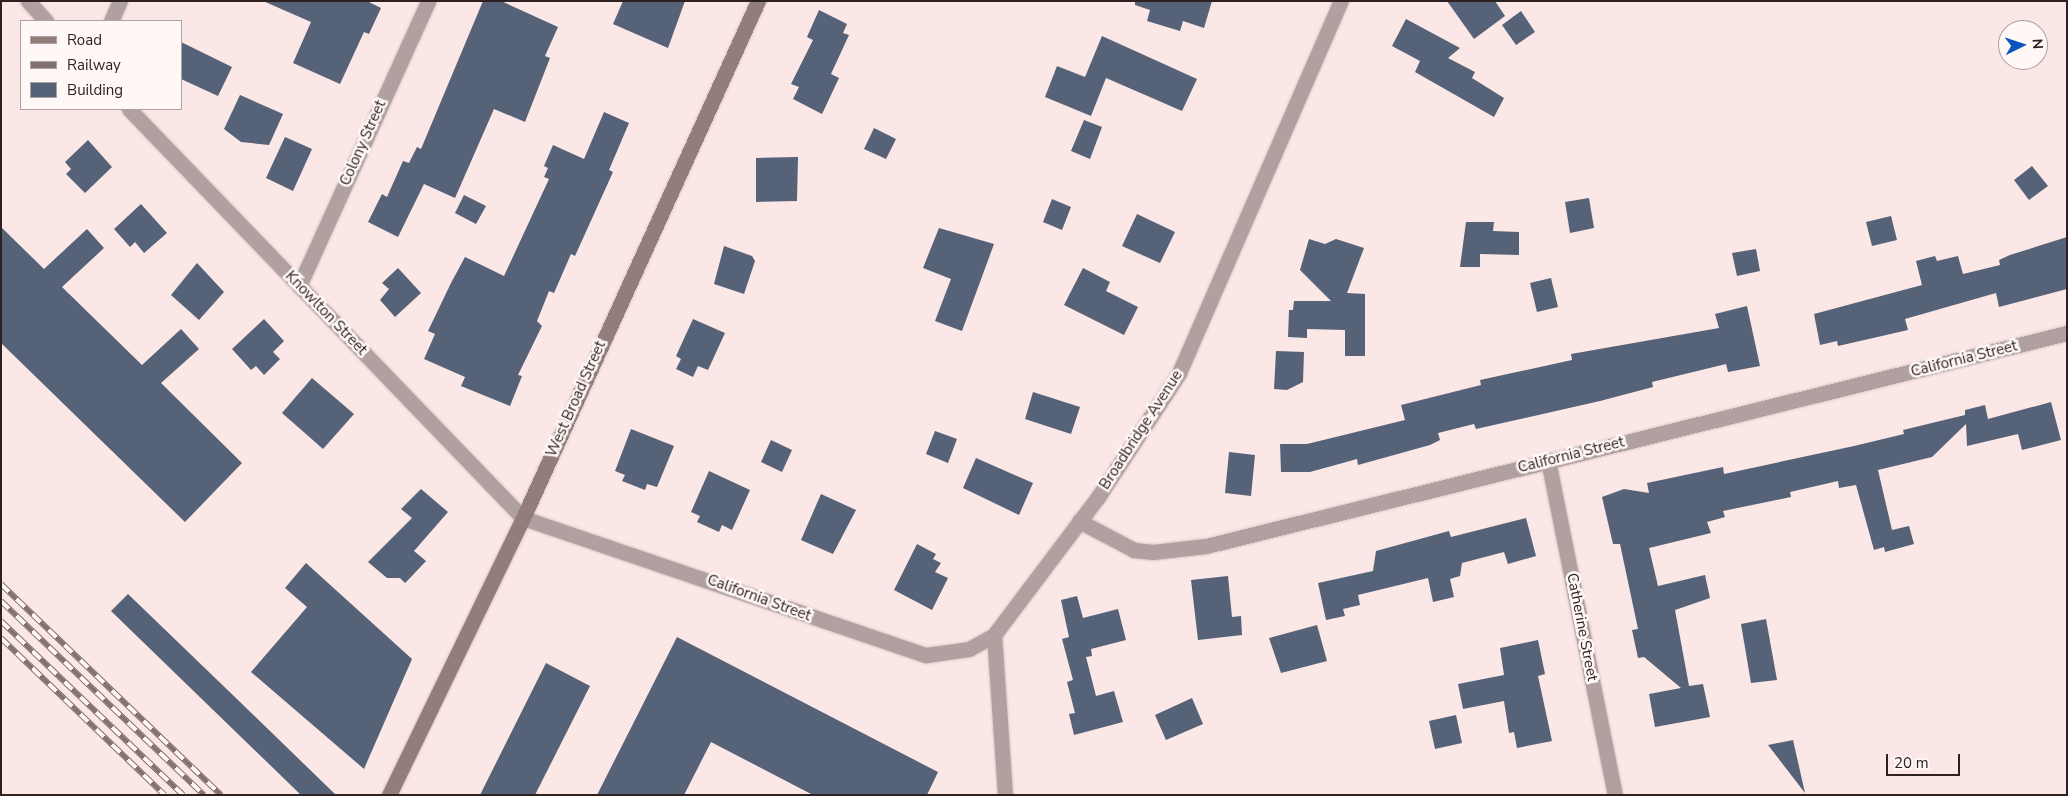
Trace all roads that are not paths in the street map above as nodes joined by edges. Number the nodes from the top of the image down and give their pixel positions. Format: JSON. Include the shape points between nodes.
{"nodes":[{"id":1,"x":28,"y":1,"type":"edge"},
{"id":2,"x":120,"y":1,"type":"edge"},
{"id":3,"x":428,"y":1,"type":"edge"},
{"id":4,"x":758,"y":1,"type":"edge"},
{"id":5,"x":1341,"y":1,"type":"edge"},
{"id":6,"x":45,"y":20,"type":"edge"},
{"id":7,"x":111,"y":20,"type":"edge"},
{"id":8,"x":130,"y":110,"type":"edge"},
{"id":9,"x":299,"y":286,"type":"junction"},
{"id":10,"x":2067,"y":333,"type":"edge"},
{"id":11,"x":1548,"y":460,"type":"junction"},
{"id":12,"x":523,"y":518,"type":"junction"},
{"id":13,"x":1079,"y":521,"type":"junction"},
{"id":14,"x":994,"y":635,"type":"junction"},
{"id":15,"x":389,"y":795,"type":"edge"},
{"id":16,"x":1004,"y":795,"type":"edge"},
{"id":17,"x":1615,"y":795,"type":"edge"}],
"edges":[{"from":1,"to":6,"type":"street"},
{"from":2,"to":7,"type":"street"},
{"from":3,"to":9,"type":"street","name":"Colony Street"},
{"from":4,"to":12,"type":"main road","name":"West Broad Street"},
{"from":5,"to":13,"type":"street","name":"Broadbridge Avenue","via":[[1180,373]]},
{"from":8,"to":9,"type":"street","name":"Knowlton Street"},
{"from":9,"to":12,"type":"street","name":"Knowlton Street"},
{"from":10,"to":11,"type":"street","name":"California Street"},
{"from":11,"to":13,"type":"street","name":"California Street","via":[[1178,550],[1134,550]]},
{"from":11,"to":17,"type":"street","name":"Catherine Street"},
{"from":12,"to":14,"type":"street","name":"California Street","via":[[926,656],[969,649]]},
{"from":12,"to":15,"type":"main road","name":"West Broad Street"},
{"from":13,"to":14,"type":"street","name":"Broadbridge Avenue"},
{"from":14,"to":16,"type":"street"}]}
